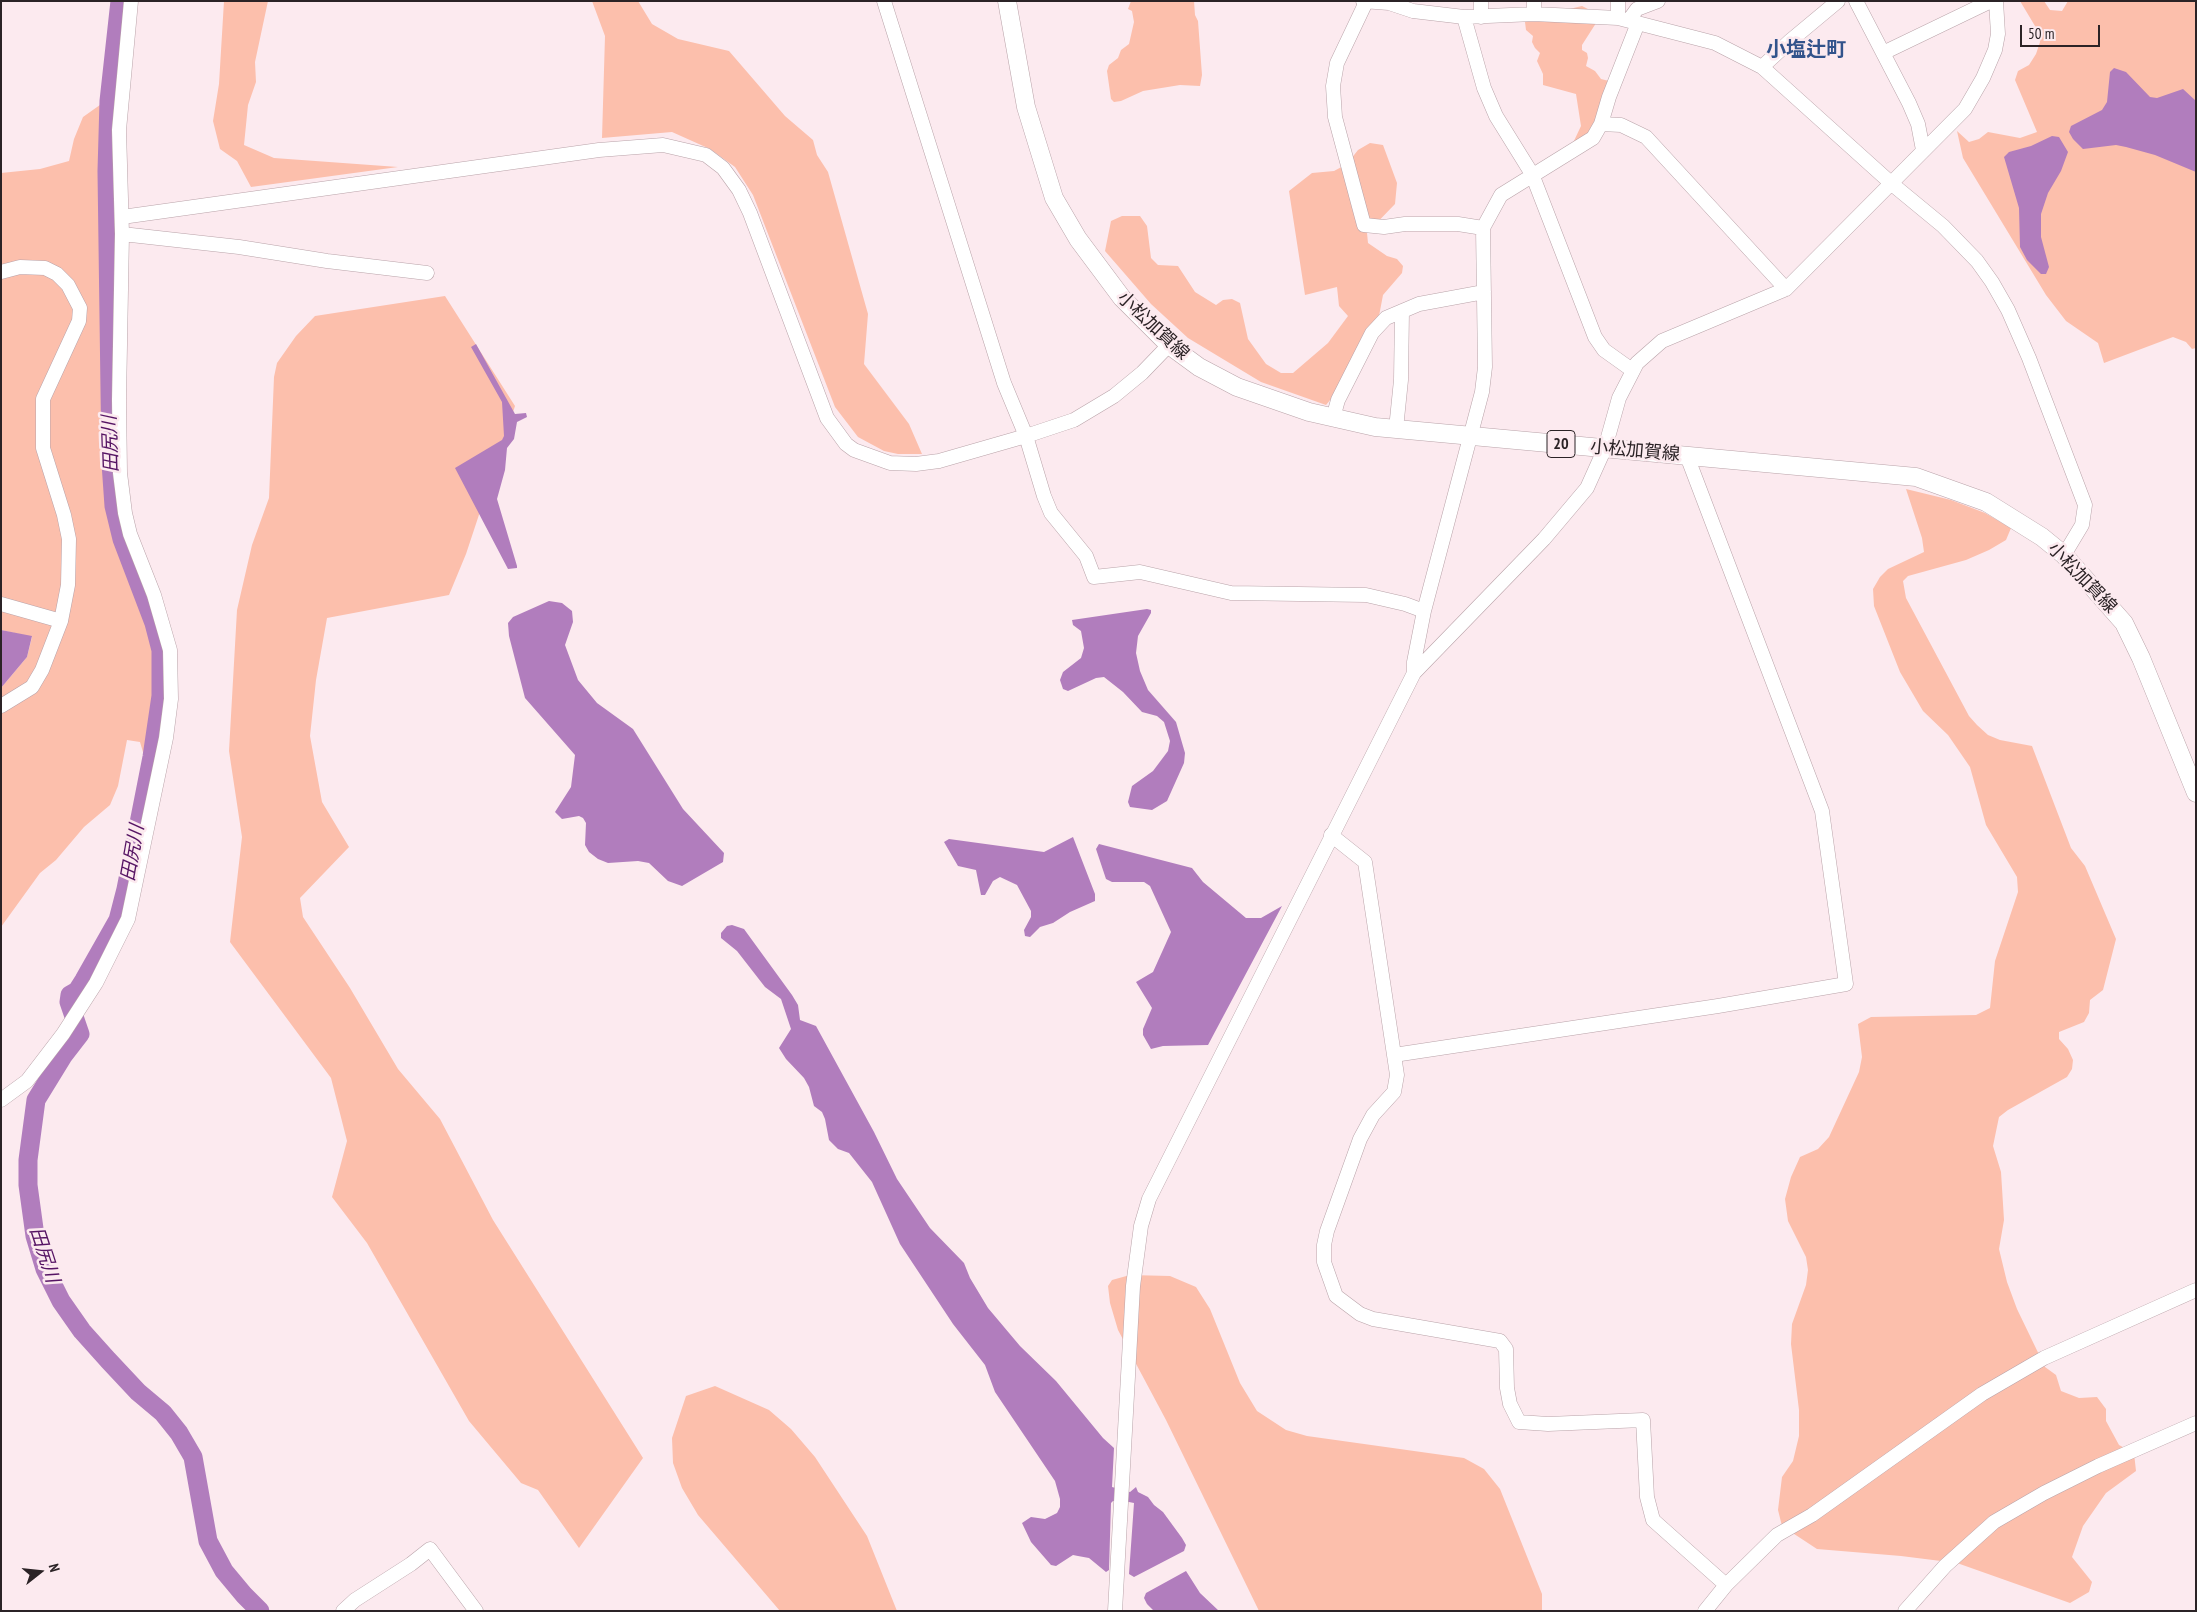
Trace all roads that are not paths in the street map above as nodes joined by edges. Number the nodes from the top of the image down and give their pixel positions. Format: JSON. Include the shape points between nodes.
{"nodes":[{"id":1,"x":130,"y":1,"type":"edge"},
{"id":2,"x":884,"y":1,"type":"edge"},
{"id":3,"x":1007,"y":1,"type":"edge"},
{"id":4,"x":1480,"y":1,"type":"edge"},
{"id":5,"x":1618,"y":1,"type":"edge"},
{"id":6,"x":1658,"y":1,"type":"edge"},
{"id":7,"x":1838,"y":1,"type":"edge"},
{"id":8,"x":1856,"y":1,"type":"edge"},
{"id":9,"x":1992,"y":1,"type":"edge"},
{"id":10,"x":1996,"y":1,"type":"edge"},
{"id":11,"x":1364,"y":2,"type":"edge"},
{"id":12,"x":1388,"y":2,"type":"edge"},
{"id":13,"x":1534,"y":8,"type":"edge"},
{"id":14,"x":1464,"y":17,"type":"junction"},
{"id":15,"x":1481,"y":17,"type":"junction"},
{"id":16,"x":1628,"y":20,"type":"junction"},
{"id":17,"x":1883,"y":53,"type":"junction"},
{"id":18,"x":1762,"y":67,"type":"junction"},
{"id":19,"x":1601,"y":124,"type":"junction"},
{"id":20,"x":1923,"y":150,"type":"junction"},
{"id":21,"x":1532,"y":174,"type":"junction"},
{"id":22,"x":1892,"y":184,"type":"junction"},
{"id":23,"x":122,"y":217,"type":"junction"},
{"id":24,"x":1483,"y":228,"type":"junction"},
{"id":25,"x":122,"y":234,"type":"junction"},
{"id":26,"x":1,"y":272,"type":"edge"},
{"id":27,"x":426,"y":273,"type":"dead end"},
{"id":28,"x":1786,"y":289,"type":"junction"},
{"id":29,"x":1484,"y":292,"type":"junction"},
{"id":30,"x":1402,"y":311,"type":"junction"},
{"id":31,"x":1169,"y":345,"type":"junction"},
{"id":32,"x":1632,"y":370,"type":"junction"},
{"id":33,"x":1333,"y":418,"type":"junction"},
{"id":34,"x":1396,"y":429,"type":"junction"},
{"id":35,"x":1026,"y":436,"type":"junction"},
{"id":36,"x":1472,"y":436,"type":"junction"},
{"id":37,"x":1605,"y":448,"type":"junction"},
{"id":38,"x":1687,"y":456,"type":"junction"},
{"id":39,"x":2064,"y":555,"type":"junction"},
{"id":40,"x":1,"y":604,"type":"edge"},
{"id":41,"x":1424,"y":611,"type":"junction"},
{"id":42,"x":61,"y":621,"type":"junction"},
{"id":43,"x":1414,"y":673,"type":"junction"},
{"id":44,"x":1,"y":706,"type":"edge"},
{"id":45,"x":2196,"y":793,"type":"edge"},
{"id":46,"x":1331,"y":835,"type":"junction"},
{"id":47,"x":1394,"y":1055,"type":"junction"},
{"id":48,"x":1,"y":1100,"type":"edge"},
{"id":49,"x":2196,"y":1290,"type":"edge"},
{"id":50,"x":2196,"y":1423,"type":"edge"},
{"id":51,"x":1726,"y":1585,"type":"junction"},
{"id":52,"x":343,"y":1611,"type":"edge"},
{"id":53,"x":476,"y":1611,"type":"edge"},
{"id":54,"x":1115,"y":1611,"type":"edge"},
{"id":55,"x":1705,"y":1611,"type":"edge"},
{"id":56,"x":1905,"y":1611,"type":"edge"}],
"edges":[{"from":1,"to":23,"type":"street","via":[[119,130]]},
{"from":2,"to":35,"type":"street","via":[[1004,383]]},
{"from":3,"to":31,"type":"main road","name":"小松加賀線","number":"20","via":[[1026,108],[1054,198],[1103,276]]},
{"from":4,"to":15,"type":"street"},
{"from":5,"to":16,"type":"street"},
{"from":6,"to":16,"type":"street","via":[[1637,9]]},
{"from":7,"to":18,"type":"street"},
{"from":8,"to":17,"type":"street"},
{"from":9,"to":17,"type":"street"},
{"from":10,"to":20,"type":"street","via":[[1998,34],[1983,78],[1965,108]]},
{"from":11,"to":12,"type":"street"},
{"from":11,"to":24,"type":"street","via":[[1340,55],[1333,86],[1336,117],[1364,225],[1458,224]]},
{"from":12,"to":14,"type":"street","via":[[1413,11]]},
{"from":13,"to":15,"type":"street"},
{"from":13,"to":16,"type":"street"},
{"from":14,"to":15,"type":"street"},
{"from":14,"to":21,"type":"street","via":[[1484,88],[1496,116]]},
{"from":16,"to":18,"type":"street","via":[[1715,43]]},
{"from":16,"to":19,"type":"street"},
{"from":17,"to":20,"type":"street","via":[[1918,124]]},
{"from":18,"to":22,"type":"street"},
{"from":19,"to":21,"type":"street","via":[[1593,138],[1582,146]]},
{"from":19,"to":28,"type":"street","via":[[1621,125],[1646,138]]},
{"from":20,"to":22,"type":"street"},
{"from":21,"to":24,"type":"street","via":[[1501,195]]},
{"from":21,"to":32,"type":"street","via":[[1595,338],[1604,350]]},
{"from":22,"to":28,"type":"street"},
{"from":22,"to":39,"type":"street","via":[[1943,226],[1977,261],[2008,310],[2085,504],[2082,525]]},
{"from":23,"to":25,"type":"street"},
{"from":23,"to":35,"type":"street","via":[[600,150],[663,144],[680,148],[706,155],[723,168],[739,190],[827,418],[846,444],[880,460],[906,465],[938,460]]},
{"from":24,"to":29,"type":"street"},
{"from":25,"to":27,"type":"street"},
{"from":25,"to":48,"type":"street","via":[[119,400],[122,492],[130,534],[154,595],[170,650],[171,699],[166,738],[128,920],[96,983],[63,1034],[26,1081]]},
{"from":26,"to":42,"type":"street","via":[[20,267],[45,268],[68,285],[80,308],[79,321],[42,403],[43,448],[69,539],[68,585]]},
{"from":28,"to":32,"type":"street","via":[[1662,341]]},
{"from":29,"to":30,"type":"street","via":[[1429,301]]},
{"from":29,"to":36,"type":"street","via":[[1485,367]]},
{"from":30,"to":33,"type":"street","via":[[1386,318],[1372,334],[1338,400]]},
{"from":30,"to":34,"type":"street","via":[[1401,380]]},
{"from":31,"to":33,"type":"main road","name":"小松加賀線","number":"20","via":[[1199,367],[1237,387]]},
{"from":31,"to":35,"type":"street","via":[[1114,396],[1074,420]]},
{"from":32,"to":37,"type":"street","via":[[1614,412]]},
{"from":33,"to":34,"type":"main road","name":"小松加賀線","number":"20"},
{"from":34,"to":36,"type":"main road","name":"小松加賀線","number":"20"},
{"from":35,"to":41,"type":"street","via":[[1051,513],[1086,556],[1094,577],[1140,572],[1231,592],[1366,595]]},
{"from":36,"to":37,"type":"main road","name":"小松加賀線","number":"20"},
{"from":36,"to":41,"type":"street"},
{"from":37,"to":38,"type":"main road","name":"小松加賀線","number":"20"},
{"from":37,"to":43,"type":"street","via":[[1587,488],[1572,507]]},
{"from":38,"to":39,"type":"main road","name":"小松加賀線","number":"20","via":[[1916,477],[1986,502],[2042,537]]},
{"from":38,"to":47,"type":"street","via":[[1822,811],[1846,984],[1767,999]]},
{"from":39,"to":45,"type":"main road","name":"小松加賀線","number":"20","via":[[2124,623]]},
{"from":40,"to":42,"type":"street"},
{"from":41,"to":43,"type":"street"},
{"from":42,"to":44,"type":"street","via":[[42,670],[32,686]]},
{"from":43,"to":46,"type":"street"},
{"from":46,"to":47,"type":"street","via":[[1365,862]]},
{"from":46,"to":54,"type":"street","via":[[1150,1199],[1141,1226],[1133,1286]]},
{"from":47,"to":51,"type":"street","via":[[1394,1092],[1373,1115],[1360,1139],[1327,1231],[1324,1262],[1336,1296],[1360,1314],[1373,1319],[1500,1341],[1506,1349],[1510,1404],[1520,1422],[1642,1420],[1647,1497],[1653,1520]]},
{"from":49,"to":51,"type":"street","via":[[2044,1358],[1982,1394],[1812,1515],[1777,1535]]},
{"from":50,"to":56,"type":"street","via":[[2098,1466],[1994,1522],[1945,1566]]},
{"from":51,"to":55,"type":"street"},
{"from":52,"to":53,"type":"street","via":[[354,1600],[430,1549]]}]}
